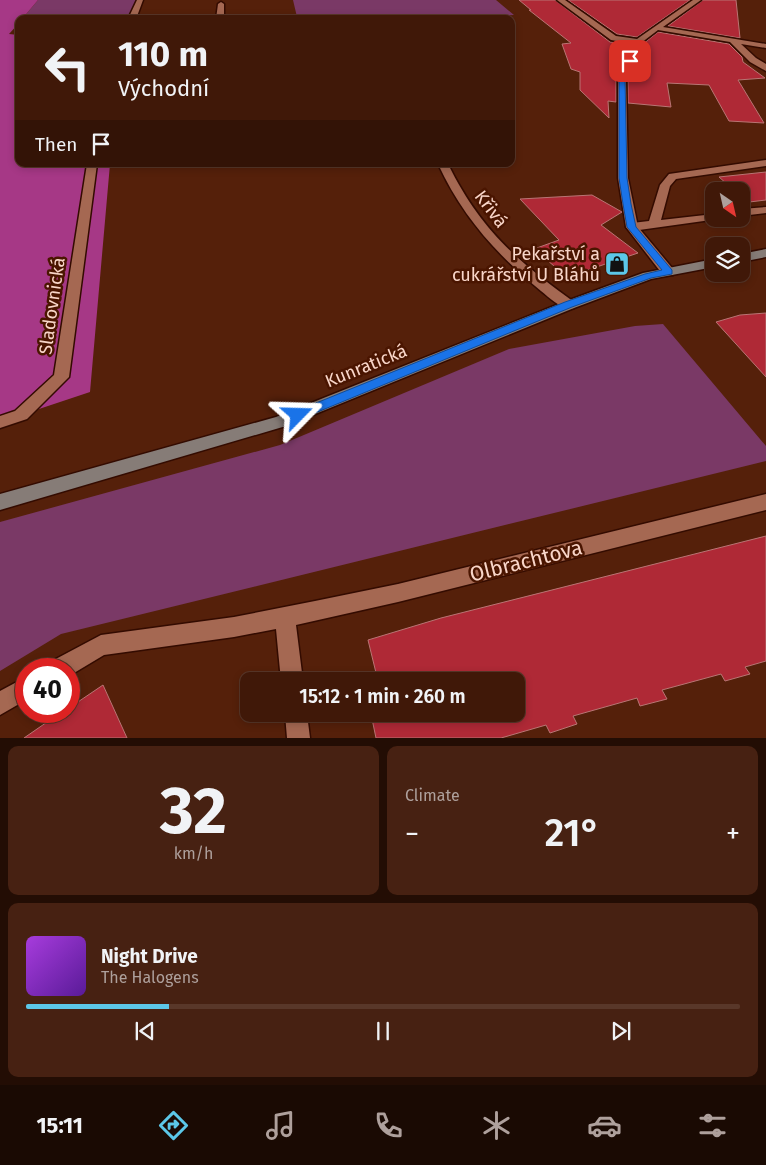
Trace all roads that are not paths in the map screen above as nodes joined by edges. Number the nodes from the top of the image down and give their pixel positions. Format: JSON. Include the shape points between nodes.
{"nodes":[{"id":1,"x":140,"y":0,"type":"edge"},
{"id":2,"x":560,"y":0,"type":"edge"},
{"id":3,"x":698,"y":0,"type":"edge"},
{"id":4,"x":221,"y":4,"type":"dead end"},
{"id":5,"x":134,"y":15,"type":"edge"},
{"id":6,"x":220,"y":15,"type":"edge"},
{"id":7,"x":656,"y":28,"type":"junction"},
{"id":8,"x":733,"y":41,"type":"junction"},
{"id":9,"x":638,"y":42,"type":"junction"},
{"id":10,"x":766,"y":46,"type":"edge"},
{"id":11,"x":766,"y":68,"type":"edge"},
{"id":12,"x":766,"y":163,"type":"edge"},
{"id":13,"x":92,"y":167,"type":"edge"},
{"id":14,"x":444,"y":167,"type":"edge"},
{"id":15,"x":766,"y":210,"type":"edge"},
{"id":16,"x":750,"y":212,"type":"edge"},
{"id":17,"x":705,"y":218,"type":"edge"},
{"id":18,"x":654,"y":224,"type":"junction"},
{"id":19,"x":632,"y":227,"type":"junction"},
{"id":20,"x":766,"y":253,"type":"edge"},
{"id":21,"x":750,"y":256,"type":"edge"},
{"id":22,"x":705,"y":265,"type":"edge"},
{"id":23,"x":668,"y":272,"type":"junction"},
{"id":24,"x":569,"y":305,"type":"junction"},
{"id":25,"x":0,"y":422,"type":"edge"},
{"id":26,"x":0,"y":502,"type":"edge"},
{"id":27,"x":766,"y":502,"type":"edge"},
{"id":28,"x":285,"y":618,"type":"junction"},
{"id":29,"x":79,"y":658,"type":"edge"},
{"id":30,"x":291,"y":672,"type":"edge"},
{"id":31,"x":15,"y":695,"type":"edge"},
{"id":32,"x":0,"y":704,"type":"edge"},
{"id":33,"x":297,"y":722,"type":"edge"},
{"id":34,"x":299,"y":738,"type":"edge"}],
"edges":[{"from":1,"to":5,"type":"street"},
{"from":2,"to":9,"type":"street","via":[[614,38]]},
{"from":3,"to":7,"type":"street"},
{"from":4,"to":6,"type":"street"},
{"from":7,"to":8,"type":"street"},
{"from":7,"to":9,"type":"street"},
{"from":8,"to":10,"type":"street"},
{"from":8,"to":11,"type":"street"},
{"from":9,"to":19,"type":"street","via":[[622,79],[623,178]]},
{"from":12,"to":18,"type":"street","via":[[673,176],[665,185]]},
{"from":13,"to":25,"type":"street","name":"Sladovnická","via":[[61,376],[21,415]]},
{"from":14,"to":24,"type":"street","name":"Křivá","via":[[468,211],[500,250]]},
{"from":15,"to":16,"type":"street"},
{"from":17,"to":18,"type":"street"},
{"from":18,"to":19,"type":"street"},
{"from":19,"to":23,"type":"street"},
{"from":20,"to":21,"type":"street"},
{"from":22,"to":23,"type":"street","name":"Kunratická"},
{"from":23,"to":24,"type":"street","name":"Kunratická","via":[[648,276]]},
{"from":24,"to":26,"type":"street","name":"Kunratická","via":[[280,422]]},
{"from":27,"to":28,"type":"street","name":"Olbrachtova"},
{"from":28,"to":29,"type":"street","name":"Olbrachtova","via":[[101,645]]},
{"from":28,"to":30,"type":"street"},
{"from":31,"to":32,"type":"street"},
{"from":33,"to":34,"type":"street"}]}
